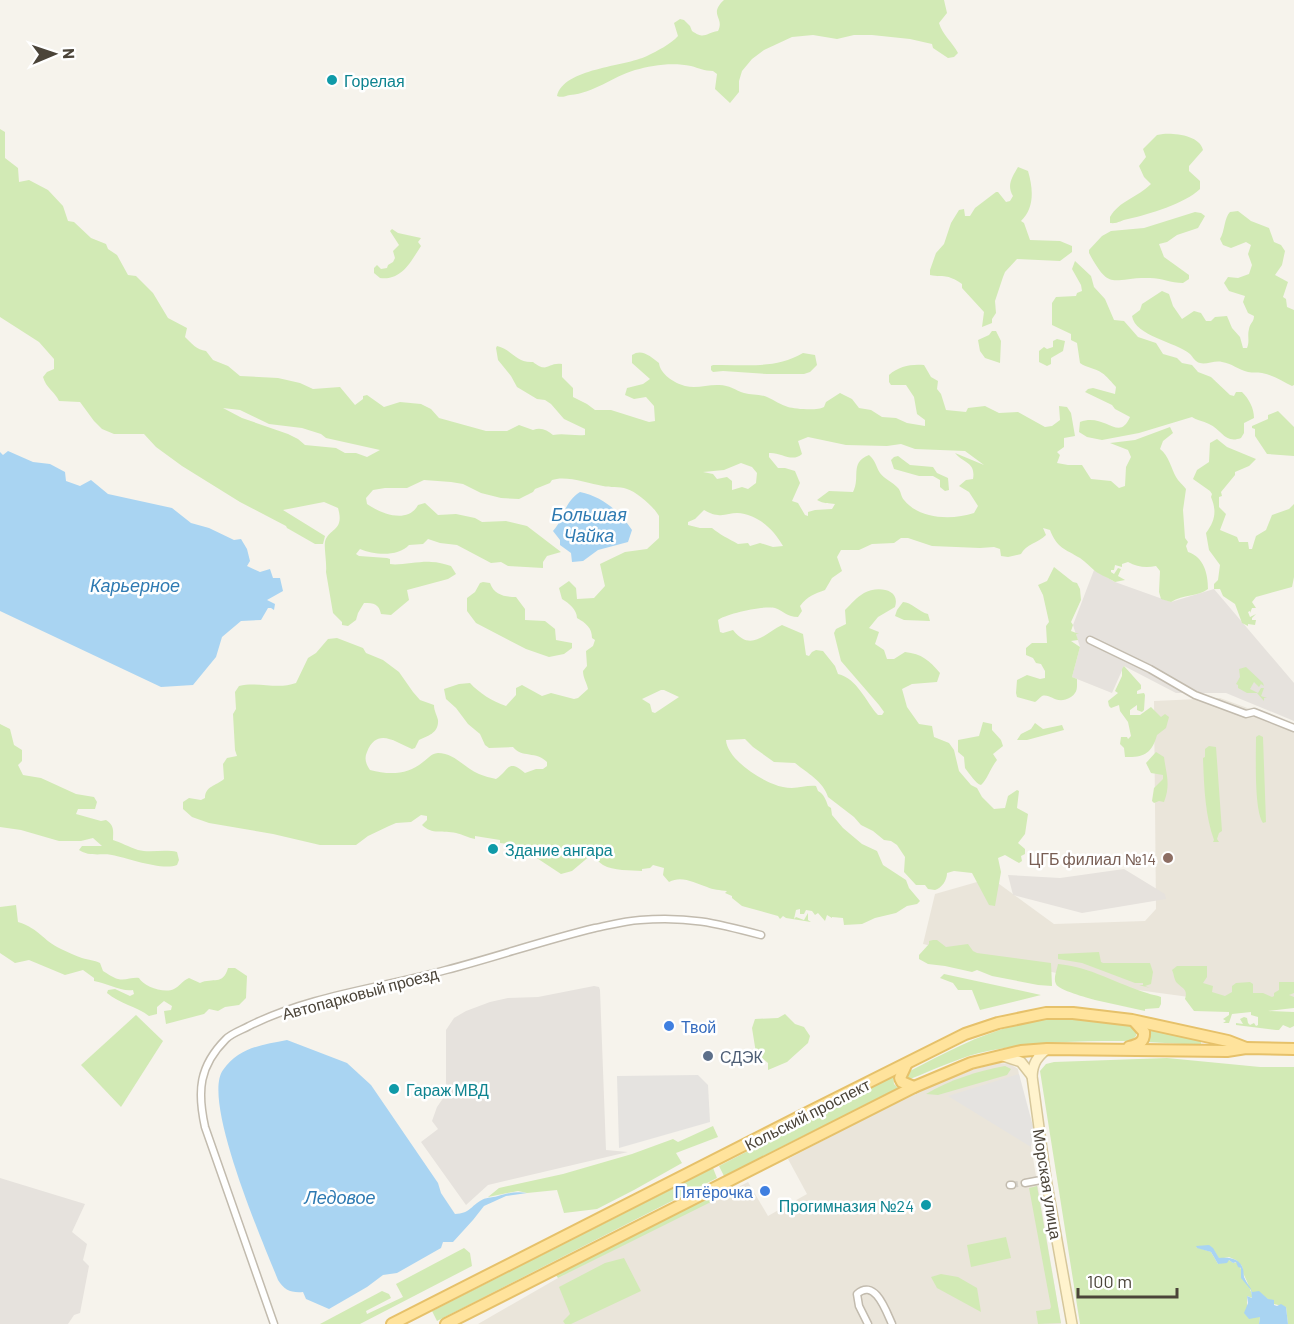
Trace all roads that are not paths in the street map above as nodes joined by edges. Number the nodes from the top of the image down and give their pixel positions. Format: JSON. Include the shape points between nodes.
{"nodes":[{"id":1,"x":1090,"y":640,"type":"dead end"},
{"id":2,"x":1294,"y":728,"type":"edge"},
{"id":3,"x":761,"y":935,"type":"dead end"},
{"id":4,"x":1132,"y":1020,"type":"junction"},
{"id":5,"x":1047,"y":1048,"type":"junction"},
{"id":6,"x":1246,"y":1048,"type":"junction"},
{"id":7,"x":1117,"y":1049,"type":"junction"},
{"id":8,"x":1294,"y":1049,"type":"edge"},
{"id":9,"x":1001,"y":1056,"type":"junction"},
{"id":10,"x":906,"y":1064,"type":"junction"},
{"id":11,"x":1032,"y":1076,"type":"junction"},
{"id":12,"x":914,"y":1087,"type":"junction"},
{"id":13,"x":1046,"y":1179,"type":"junction"},
{"id":14,"x":1025,"y":1183,"type":"tunnel mouth"},
{"id":15,"x":273,"y":1324,"type":"edge"},
{"id":16,"x":392,"y":1324,"type":"edge"},
{"id":17,"x":446,"y":1324,"type":"edge"},
{"id":18,"x":868,"y":1324,"type":"edge"},
{"id":19,"x":892,"y":1324,"type":"edge"},
{"id":20,"x":1072,"y":1324,"type":"edge"}],
"edges":[{"from":1,"to":2,"type":"street","via":[[1195,695]]},
{"from":3,"to":15,"type":"street","name":"Автопарковый проезд","via":[[708,921],[637,920],[312,1002],[227,1037],[205,1065],[202,1112]]},
{"from":4,"to":6,"type":"main road","name":"Кольский проспект"},
{"from":4,"to":7,"type":"main road","via":[[1142,1028],[1144,1039],[1135,1046]]},
{"from":4,"to":10,"type":"main road","name":"Кольский проспект","via":[[1073,1013],[1020,1017],[965,1034]]},
{"from":5,"to":7,"type":"main road","name":"Кольский проспект"},
{"from":5,"to":9,"type":"main road","name":"Кольский проспект"},
{"from":5,"to":11,"type":"street","via":[[1038,1056]]},
{"from":6,"to":7,"type":"main road","name":"Кольский проспект"},
{"from":6,"to":8,"type":"main road","name":"Кольский проспект"},
{"from":9,"to":11,"type":"street","via":[[1021,1062]]},
{"from":9,"to":12,"type":"main road","name":"Кольский проспект","via":[[971,1063]]},
{"from":10,"to":12,"type":"main road","via":[[900,1077]]},
{"from":10,"to":16,"type":"main road","name":"Кольский проспект"},
{"from":11,"to":13,"type":"street","name":"Морская улица"},
{"from":12,"to":17,"type":"main road","name":"Кольский проспект"},
{"from":13,"to":14,"type":"street"},
{"from":13,"to":20,"type":"street","name":"Морская улица"},
{"from":18,"to":19,"type":"street","via":[[857,1294],[869,1289],[878,1297]]}]}
